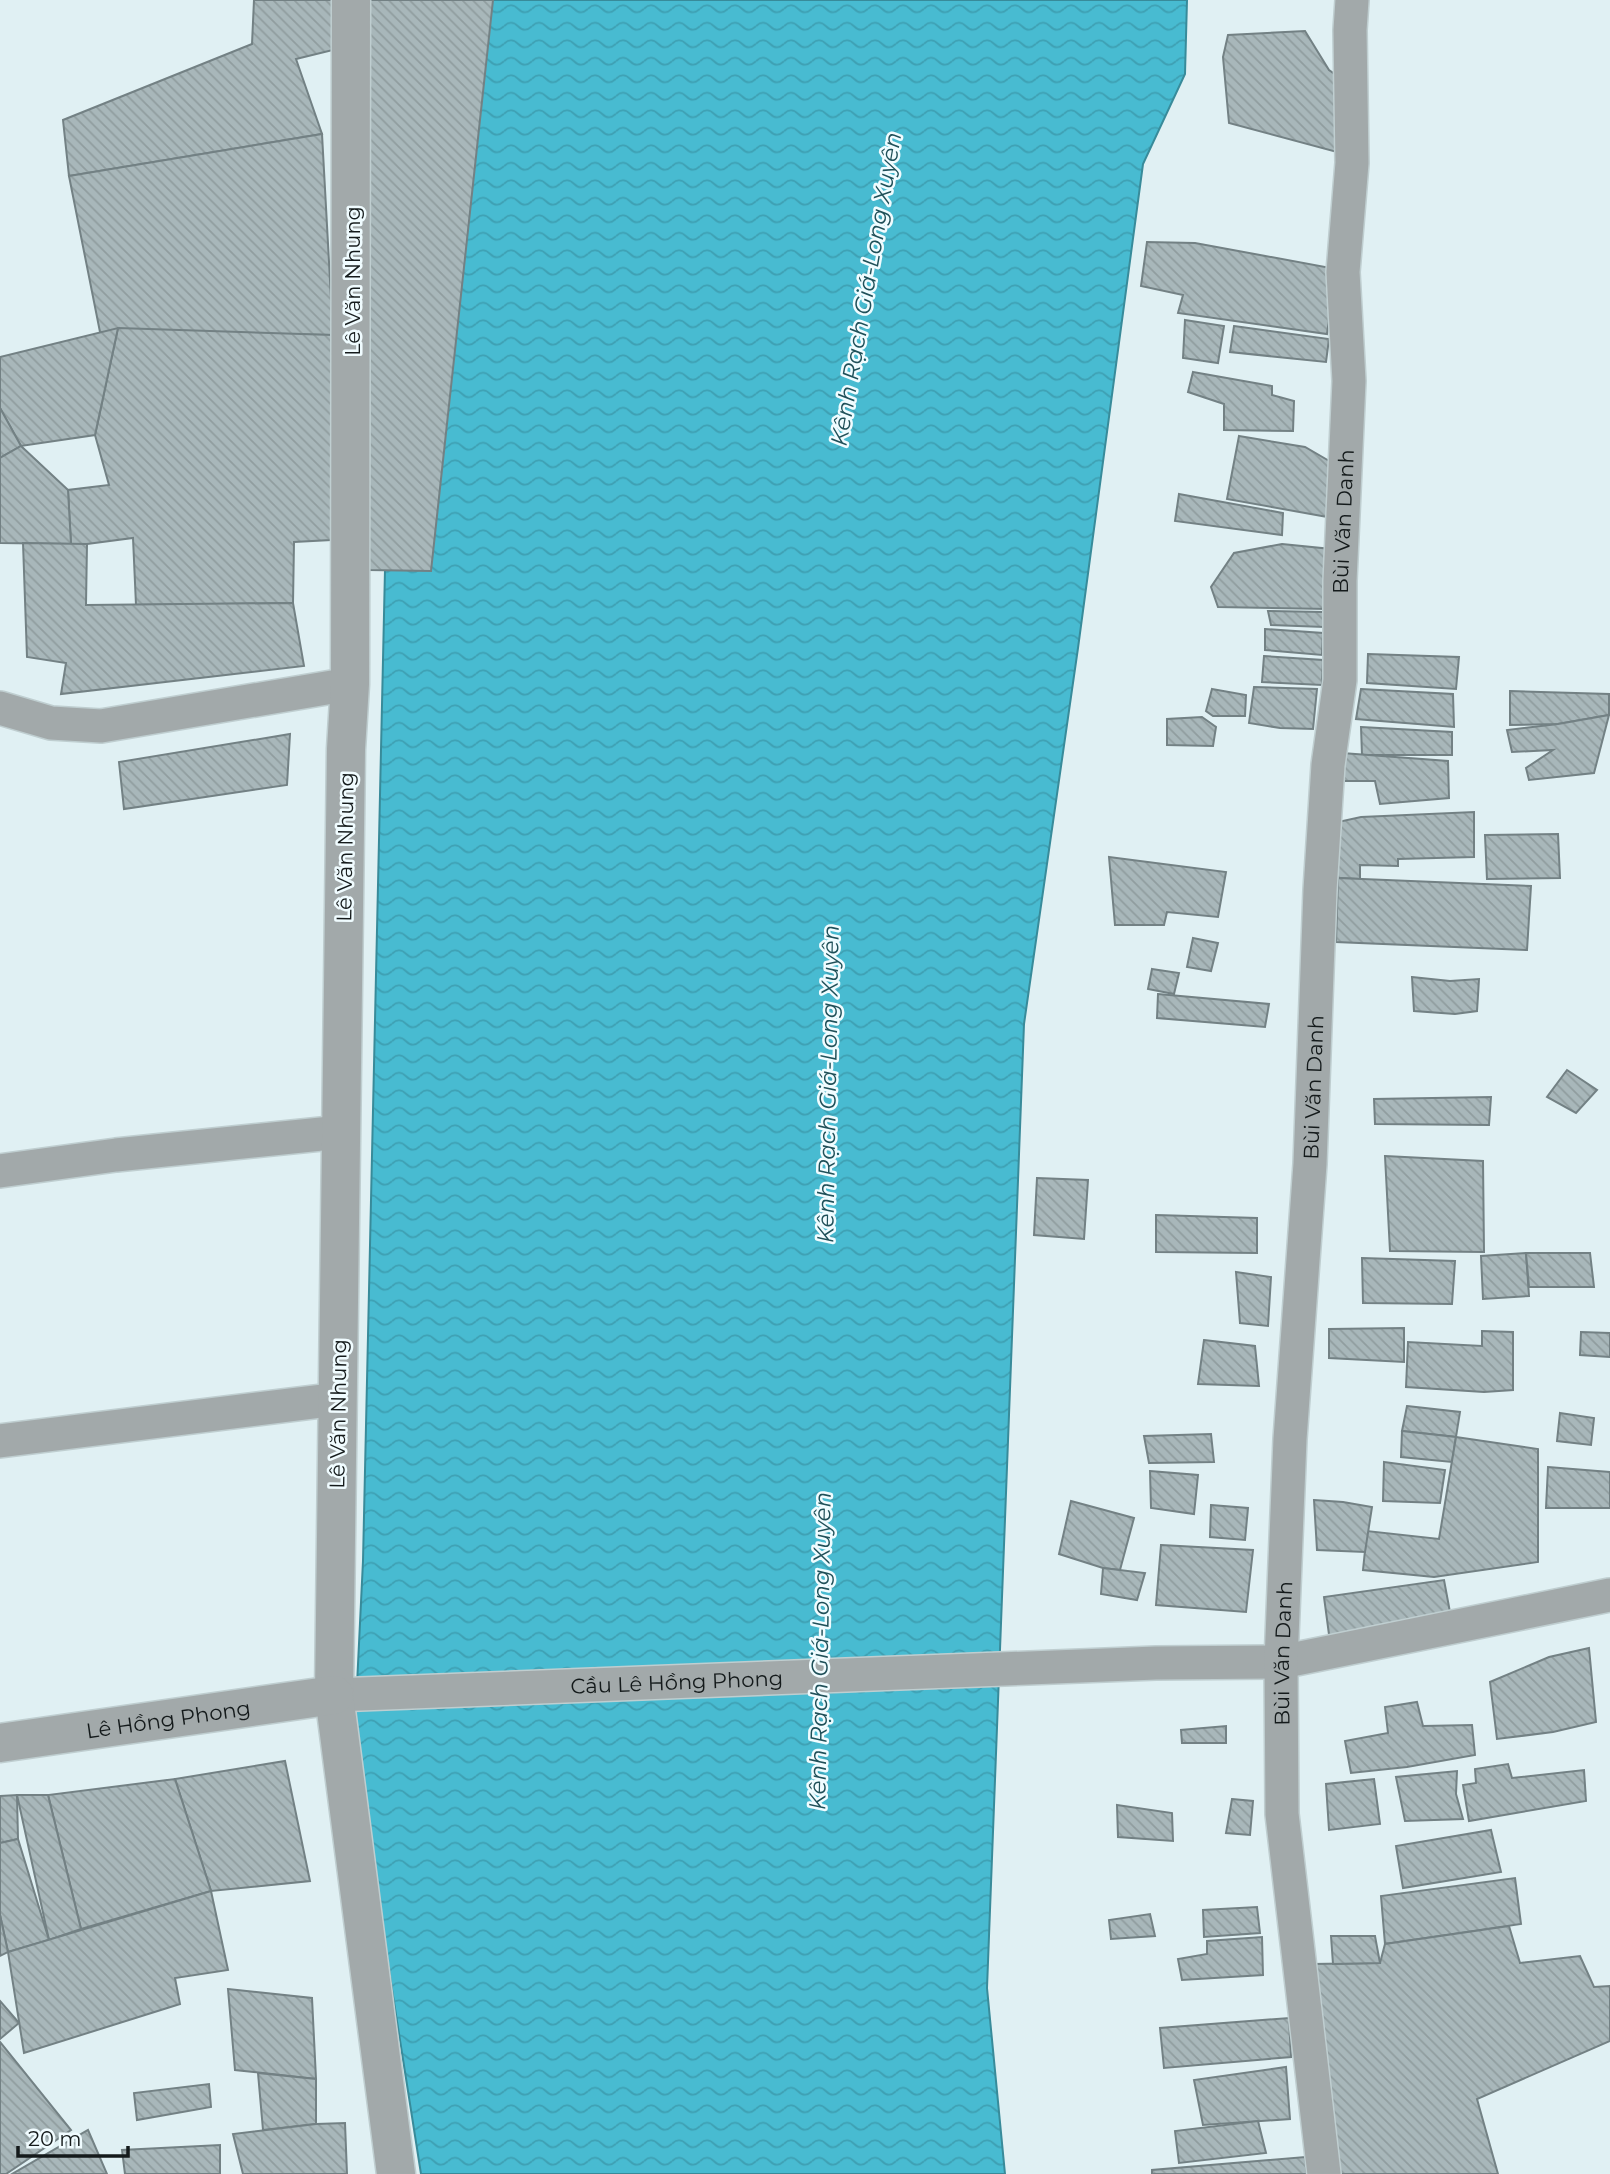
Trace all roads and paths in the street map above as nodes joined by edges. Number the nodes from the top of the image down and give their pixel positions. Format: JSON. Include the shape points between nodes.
{"nodes":[{"id":1,"x":351,"y":0,"type":"edge"},
{"id":2,"x":1352,"y":0,"type":"edge"},
{"id":3,"x":350,"y":684,"type":"junction"},
{"id":4,"x":0,"y":708,"type":"edge"},
{"id":5,"x":341,"y":1132,"type":"junction"},
{"id":6,"x":0,"y":1171,"type":"edge"},
{"id":7,"x":338,"y":1399,"type":"junction"},
{"id":8,"x":0,"y":1441,"type":"edge"},
{"id":9,"x":1610,"y":1595,"type":"edge"},
{"id":10,"x":1281,"y":1662,"type":"junction"},
{"id":11,"x":349,"y":1695,"type":"junction"},
{"id":12,"x":0,"y":1743,"type":"edge"},
{"id":13,"x":396,"y":2174,"type":"edge"},
{"id":14,"x":1324,"y":2174,"type":"edge"}],
"edges":[{"from":1,"to":3,"type":"street","name":"Lê Văn Nhung"},
{"from":2,"to":10,"type":"street","name":"Bùi Văn Danh","via":[[1352,163],[1343,272],[1349,381],[1340,680],[1328,765],[1320,890],[1310,1164],[1290,1440]]},
{"from":3,"to":4,"type":"street","via":[[102,726],[51,723]]},
{"from":3,"to":5,"type":"street","name":"Lê Văn Nhung"},
{"from":5,"to":6,"type":"street"},
{"from":5,"to":7,"type":"street","name":"Lê Văn Nhung"},
{"from":7,"to":8,"type":"street"},
{"from":7,"to":11,"type":"street","name":"Lê Văn Nhung"},
{"from":9,"to":10,"type":"street","name":"Cầu Lê Hồng Phong"},
{"from":10,"to":11,"type":"street","name":"Cầu Lê Hồng Phong"},
{"from":10,"to":14,"type":"street","name":"Bùi Văn Danh","via":[[1282,1814]]},
{"from":11,"to":12,"type":"street","name":"Lê Hồng Phong"},
{"from":11,"to":13,"type":"street","name":"Lê Văn Nhung"}]}
